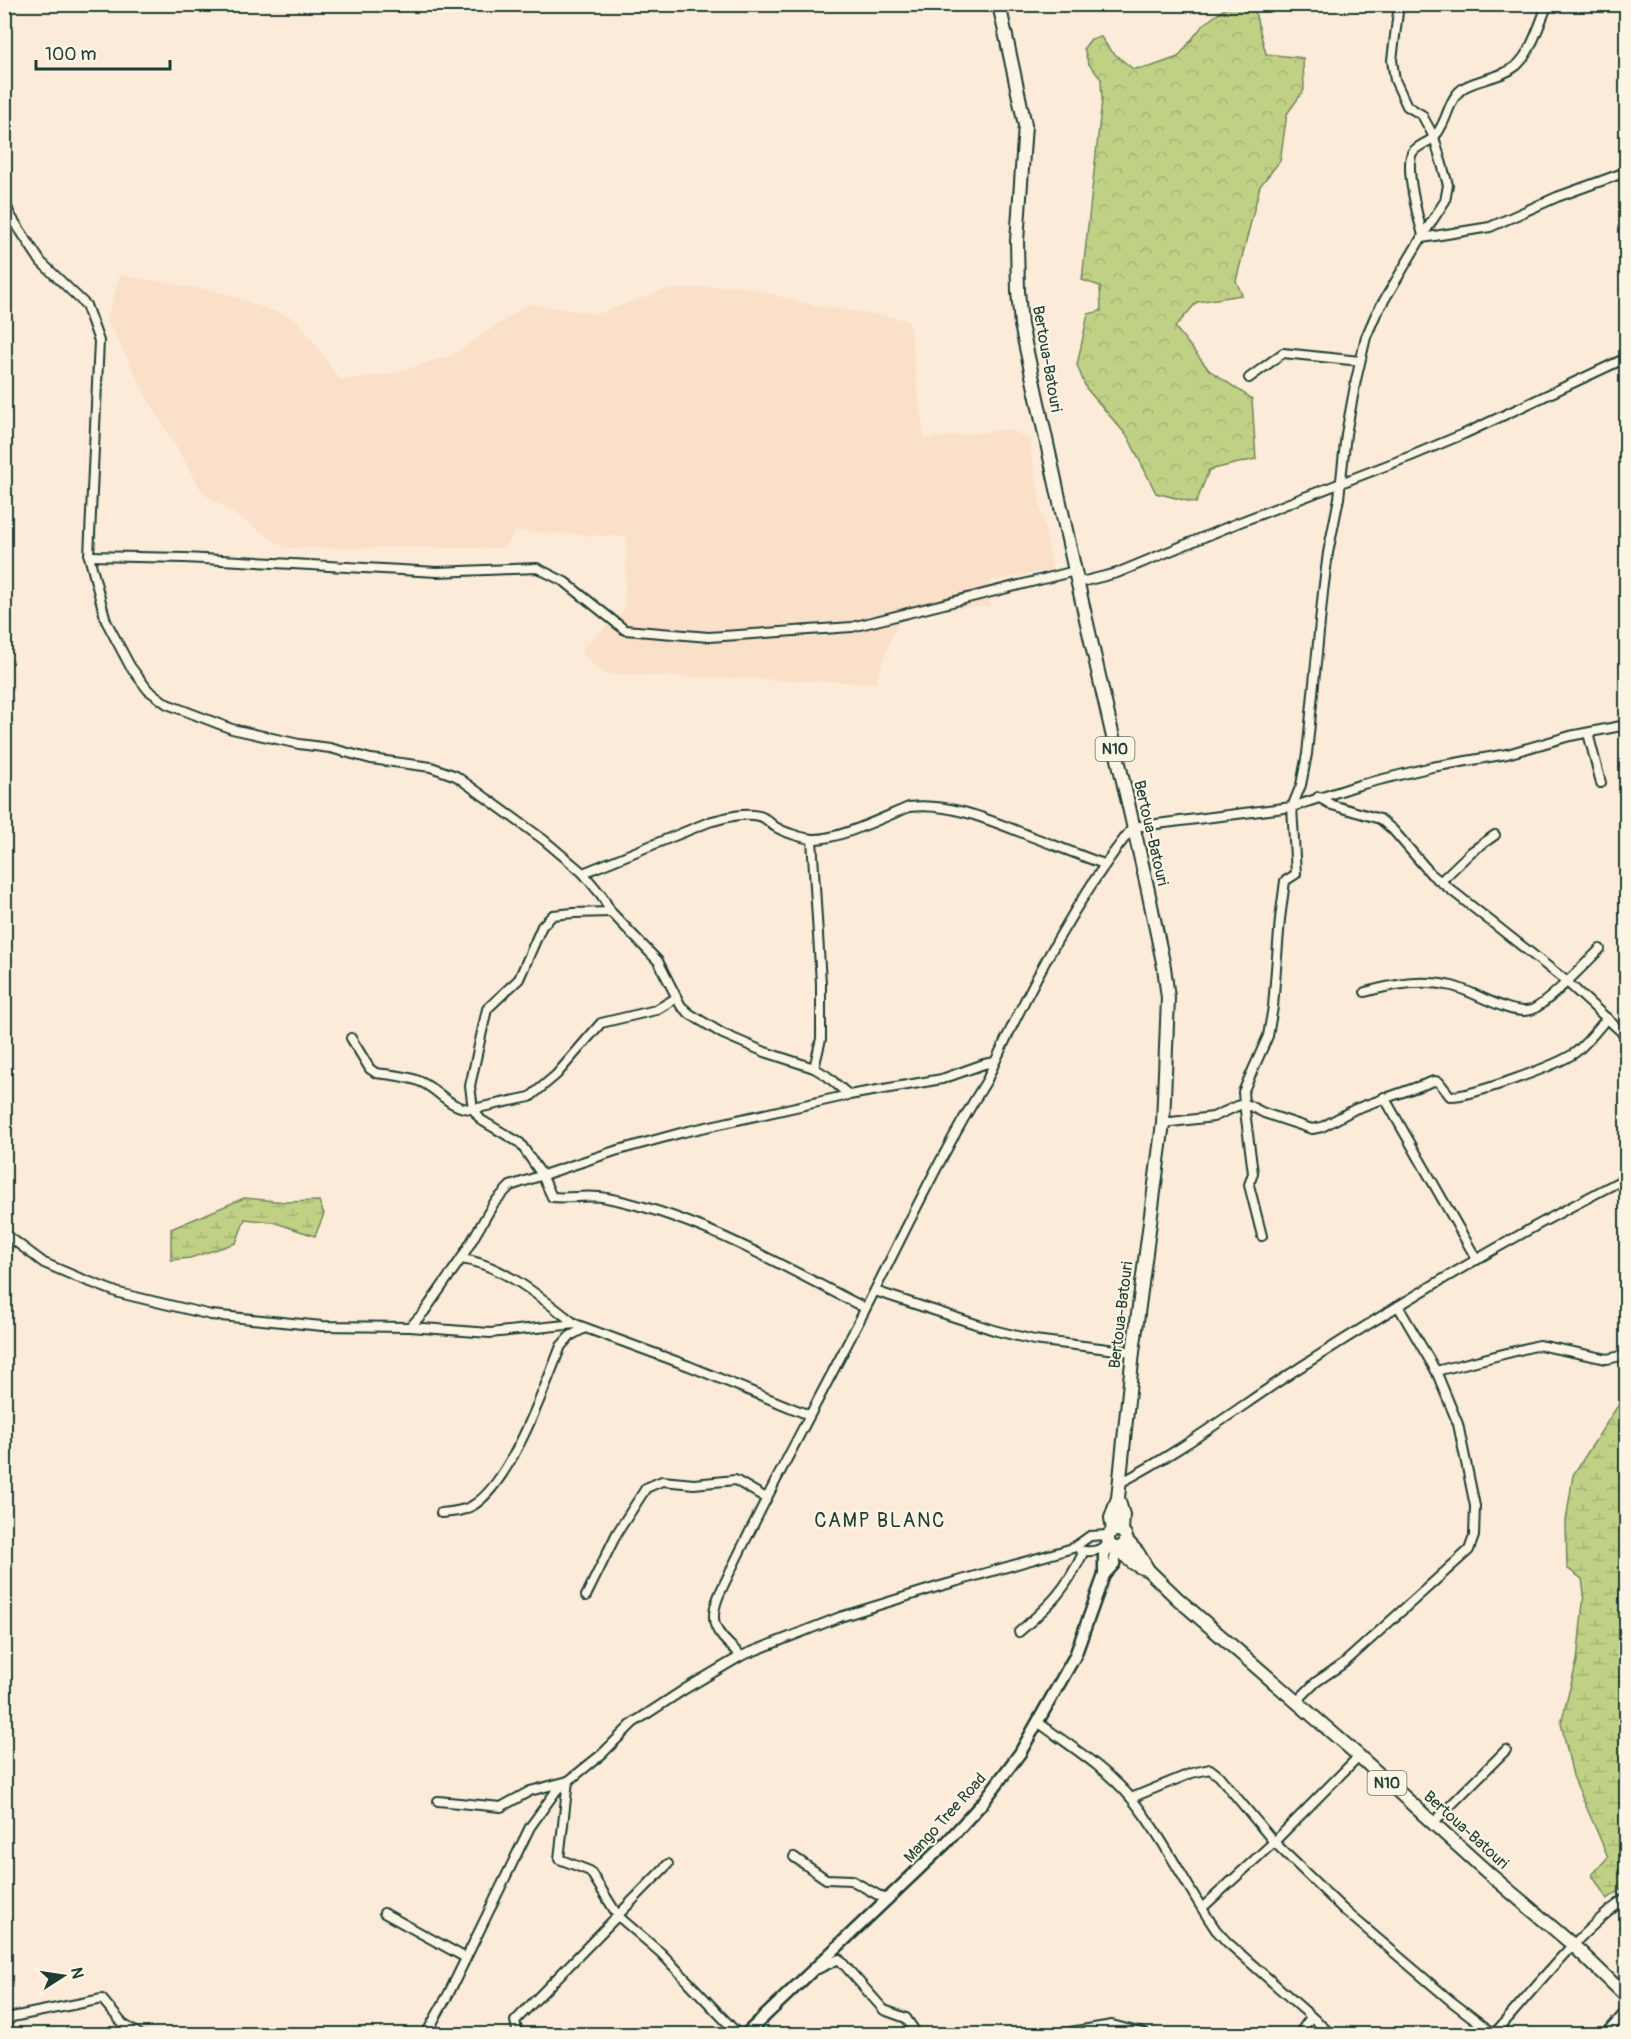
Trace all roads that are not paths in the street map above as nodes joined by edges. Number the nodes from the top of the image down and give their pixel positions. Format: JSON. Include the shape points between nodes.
{"nodes":[{"id":1,"x":999,"y":4,"type":"edge"},
{"id":2,"x":1399,"y":4,"type":"edge"},
{"id":3,"x":1548,"y":4,"type":"edge"},
{"id":4,"x":1434,"y":137,"type":"junction"},
{"id":5,"x":1626,"y":172,"type":"edge"},
{"id":6,"x":4,"y":199,"type":"edge"},
{"id":7,"x":1423,"y":236,"type":"junction"},
{"id":8,"x":1626,"y":358,"type":"edge"},
{"id":9,"x":1360,"y":361,"type":"junction"},
{"id":10,"x":1249,"y":378,"type":"dead end"},
{"id":11,"x":1341,"y":483,"type":"junction"},
{"id":12,"x":89,"y":556,"type":"junction"},
{"id":13,"x":1076,"y":577,"type":"junction"},
{"id":14,"x":1626,"y":725,"type":"edge"},
{"id":15,"x":1588,"y":733,"type":"junction"},
{"id":16,"x":1601,"y":783,"type":"dead end"},
{"id":17,"x":1318,"y":797,"type":"junction"},
{"id":18,"x":1292,"y":807,"type":"junction"},
{"id":19,"x":1133,"y":826,"type":"junction"},
{"id":20,"x":1495,"y":835,"type":"dead end"},
{"id":21,"x":812,"y":839,"type":"junction"},
{"id":22,"x":1104,"y":864,"type":"junction"},
{"id":23,"x":583,"y":873,"type":"junction"},
{"id":24,"x":1441,"y":881,"type":"junction"},
{"id":25,"x":611,"y":912,"type":"junction"},
{"id":26,"x":1600,"y":949,"type":"dead end"},
{"id":27,"x":1566,"y":981,"type":"junction"},
{"id":28,"x":1365,"y":992,"type":"dead end"},
{"id":29,"x":676,"y":998,"type":"junction"},
{"id":30,"x":1607,"y":1018,"type":"junction"},
{"id":31,"x":1626,"y":1036,"type":"edge"},
{"id":32,"x":351,"y":1038,"type":"dead end"},
{"id":33,"x":995,"y":1062,"type":"junction"},
{"id":34,"x":814,"y":1068,"type":"junction"},
{"id":35,"x":849,"y":1095,"type":"junction"},
{"id":36,"x":1384,"y":1097,"type":"junction"},
{"id":37,"x":1244,"y":1103,"type":"junction"},
{"id":38,"x":472,"y":1109,"type":"junction"},
{"id":39,"x":1163,"y":1123,"type":"junction"},
{"id":40,"x":542,"y":1175,"type":"junction"},
{"id":41,"x":1626,"y":1178,"type":"edge"},
{"id":42,"x":4,"y":1233,"type":"edge"},
{"id":43,"x":1262,"y":1236,"type":"dead end"},
{"id":44,"x":461,"y":1258,"type":"junction"},
{"id":45,"x":1477,"y":1260,"type":"junction"},
{"id":46,"x":875,"y":1291,"type":"junction"},
{"id":47,"x":1398,"y":1306,"type":"junction"},
{"id":48,"x":865,"y":1308,"type":"junction"},
{"id":49,"x":575,"y":1324,"type":"junction"},
{"id":50,"x":410,"y":1327,"type":"junction"},
{"id":51,"x":585,"y":1328,"type":"junction"},
{"id":52,"x":1133,"y":1352,"type":"junction"},
{"id":53,"x":1626,"y":1355,"type":"edge"},
{"id":54,"x":1436,"y":1371,"type":"junction"},
{"id":55,"x":809,"y":1415,"type":"junction"},
{"id":56,"x":1118,"y":1484,"type":"junction"},
{"id":57,"x":766,"y":1498,"type":"junction"},
{"id":58,"x":441,"y":1513,"type":"dead end"},
{"id":59,"x":1116,"y":1540,"type":"junction"},
{"id":60,"x":1073,"y":1548,"type":"junction"},
{"id":61,"x":1084,"y":1551,"type":"junction"},
{"id":62,"x":586,"y":1596,"type":"dead end"},
{"id":63,"x":1019,"y":1632,"type":"dead end"},
{"id":64,"x":741,"y":1656,"type":"junction"},
{"id":65,"x":1296,"y":1702,"type":"junction"},
{"id":66,"x":1039,"y":1723,"type":"junction"},
{"id":67,"x":1506,"y":1750,"type":"dead end"},
{"id":68,"x":1359,"y":1756,"type":"junction"},
{"id":69,"x":568,"y":1781,"type":"junction"},
{"id":70,"x":1131,"y":1798,"type":"junction"},
{"id":71,"x":438,"y":1801,"type":"dead end"},
{"id":72,"x":1433,"y":1823,"type":"junction"},
{"id":73,"x":1274,"y":1842,"type":"junction"},
{"id":74,"x":794,"y":1857,"type":"dead end"},
{"id":75,"x":668,"y":1864,"type":"dead end"},
{"id":76,"x":1626,"y":1898,"type":"edge"},
{"id":77,"x":887,"y":1900,"type":"junction"},
{"id":78,"x":1202,"y":1908,"type":"junction"},
{"id":79,"x":384,"y":1913,"type":"dead end"},
{"id":80,"x":618,"y":1916,"type":"junction"},
{"id":81,"x":1573,"y":1945,"type":"junction"},
{"id":82,"x":466,"y":1958,"type":"junction"},
{"id":83,"x":814,"y":1970,"type":"junction"},
{"id":84,"x":1626,"y":1996,"type":"edge"},
{"id":85,"x":1626,"y":2011,"type":"edge"},
{"id":86,"x":1311,"y":2017,"type":"junction"},
{"id":87,"x":4,"y":2025,"type":"edge"},
{"id":88,"x":1064,"y":2033,"type":"edge"},
{"id":89,"x":139,"y":2034,"type":"edge"},
{"id":90,"x":426,"y":2034,"type":"edge"},
{"id":91,"x":521,"y":2034,"type":"edge"},
{"id":92,"x":738,"y":2034,"type":"edge"},
{"id":93,"x":746,"y":2034,"type":"edge"},
{"id":94,"x":917,"y":2034,"type":"edge"},
{"id":95,"x":1146,"y":2034,"type":"edge"},
{"id":96,"x":1299,"y":2034,"type":"edge"},
{"id":97,"x":1331,"y":2034,"type":"edge"},
{"id":98,"x":1494,"y":2034,"type":"edge"},
{"id":99,"x":1606,"y":2034,"type":"edge"}],
"edges":[{"from":1,"to":13,"type":"highway","name":"Bertoua-Batouri","number":"N10","via":[[1025,125],[1017,241],[1021,325]]},
{"from":2,"to":4,"type":"street","via":[[1393,51],[1395,80],[1407,105],[1422,115]]},
{"from":3,"to":4,"type":"street","via":[[1518,64],[1506,73],[1465,87],[1454,98]]},
{"from":4,"to":7,"type":"street","via":[[1448,191]]},
{"from":4,"to":7,"type":"street","via":[[1411,156],[1413,194]]},
{"from":5,"to":7,"type":"street","via":[[1491,227]]},
{"from":6,"to":12,"type":"street","via":[[41,262],[86,305],[99,341]]},
{"from":7,"to":9,"type":"street","via":[[1376,314]]},
{"from":8,"to":11,"type":"street","via":[[1466,433]]},
{"from":9,"to":10,"type":"street","via":[[1283,353]]},
{"from":9,"to":11,"type":"street"},
{"from":11,"to":13,"type":"street","via":[[1117,573]]},
{"from":11,"to":18,"type":"street","via":[[1323,592],[1307,754]]},
{"from":12,"to":13,"type":"street","via":[[437,572],[537,568],[565,582],[625,630],[709,637],[852,627]]},
{"from":12,"to":23,"type":"street","via":[[106,621],[139,679],[160,700],[232,729],[371,759],[431,767],[456,776],[523,823]]},
{"from":13,"to":19,"type":"highway","name":"Bertoua-Batouri","number":"N10"},
{"from":14,"to":15,"type":"street"},
{"from":15,"to":16,"type":"street"},
{"from":15,"to":17,"type":"street"},
{"from":17,"to":18,"type":"street"},
{"from":17,"to":24,"type":"street","via":[[1332,806],[1380,819]]},
{"from":18,"to":19,"type":"street"},
{"from":18,"to":37,"type":"street","via":[[1296,874],[1285,881],[1268,1035],[1243,1092]]},
{"from":19,"to":22,"type":"street"},
{"from":19,"to":39,"type":"highway","name":"Bertoua-Batouri","number":"N10","via":[[1166,982]]},
{"from":20,"to":24,"type":"street"},
{"from":21,"to":22,"type":"street","via":[[830,837],[909,807],[922,806],[987,819]]},
{"from":21,"to":23,"type":"street","via":[[775,827],[759,816],[741,815],[709,822]]},
{"from":21,"to":34,"type":"street","via":[[821,983],[821,1039]]},
{"from":22,"to":33,"type":"street","via":[[1039,970]]},
{"from":23,"to":25,"type":"street"},
{"from":24,"to":27,"type":"street"},
{"from":25,"to":29,"type":"street","via":[[658,961]]},
{"from":25,"to":38,"type":"street","via":[[553,915],[542,926],[519,979],[487,1009],[470,1086]]},
{"from":26,"to":27,"type":"street"},
{"from":27,"to":28,"type":"street","via":[[1537,1008],[1523,1012],[1467,989],[1435,982],[1397,984]]},
{"from":27,"to":30,"type":"street"},
{"from":29,"to":34,"type":"street","via":[[690,1014],[723,1034],[765,1053]]},
{"from":29,"to":38,"type":"street","via":[[657,1010],[601,1023],[556,1075],[530,1097]]},
{"from":30,"to":31,"type":"street"},
{"from":30,"to":36,"type":"street","via":[[1574,1053],[1496,1085],[1450,1096],[1436,1081]]},
{"from":32,"to":38,"type":"street","via":[[376,1073],[423,1083],[451,1104]]},
{"from":33,"to":35,"type":"street","via":[[942,1078]]},
{"from":33,"to":46,"type":"street"},
{"from":34,"to":35,"type":"street"},
{"from":35,"to":40,"type":"street","via":[[684,1132]]},
{"from":36,"to":37,"type":"street","via":[[1312,1129]]},
{"from":36,"to":45,"type":"street"},
{"from":37,"to":39,"type":"street","via":[[1213,1117]]},
{"from":37,"to":43,"type":"street","via":[[1253,1173],[1249,1185]]},
{"from":38,"to":40,"type":"street","via":[[481,1120],[520,1143]]},
{"from":39,"to":52,"type":"highway","name":"Bertoua-Batouri","number":"N10"},
{"from":40,"to":44,"type":"street","via":[[510,1186],[498,1197]]},
{"from":40,"to":48,"type":"street","via":[[552,1197],[606,1197],[681,1219],[755,1251]]},
{"from":41,"to":45,"type":"street"},
{"from":42,"to":50,"type":"street","via":[[44,1263],[77,1277],[119,1293],[211,1315],[322,1326]]},
{"from":44,"to":49,"type":"street","via":[[476,1260],[502,1273]]},
{"from":44,"to":50,"type":"street"},
{"from":45,"to":47,"type":"street"},
{"from":46,"to":48,"type":"street"},
{"from":46,"to":52,"type":"street","via":[[1034,1340]]},
{"from":47,"to":54,"type":"street"},
{"from":47,"to":56,"type":"street","via":[[1170,1455]]},
{"from":48,"to":55,"type":"street"},
{"from":49,"to":50,"type":"street","via":[[490,1333]]},
{"from":49,"to":51,"type":"street"},
{"from":51,"to":55,"type":"street"},
{"from":51,"to":58,"type":"street","via":[[561,1346],[515,1451],[495,1484],[472,1506]]},
{"from":52,"to":56,"type":"highway","name":"Bertoua-Batouri","number":"N10"},
{"from":53,"to":54,"type":"street","via":[[1607,1359],[1539,1345]]},
{"from":54,"to":65,"type":"street","via":[[1458,1424],[1467,1459],[1475,1506],[1474,1536],[1469,1550]]},
{"from":55,"to":57,"type":"street"},
{"from":56,"to":59,"type":"highway","name":"Bertoua-Batouri","number":"N10","via":[[1111,1518]]},
{"from":57,"to":62,"type":"street","via":[[735,1480],[653,1484],[646,1488],[617,1533]]},
{"from":57,"to":64,"type":"street","via":[[719,1595],[713,1616],[722,1637]]},
{"from":59,"to":60,"type":"street","via":[[1090,1536]]},
{"from":59,"to":61,"type":"street","via":[[1095,1551]]},
{"from":59,"to":65,"type":"highway","name":"Bertoua-Batouri","number":"N10","via":[[1128,1559],[1148,1570]]},
{"from":59,"to":66,"type":"main road","name":"Mango Tree Road","via":[[1104,1555],[1104,1575],[1075,1656]]},
{"from":60,"to":61,"type":"street"},
{"from":60,"to":64,"type":"street","via":[[840,1617]]},
{"from":61,"to":63,"type":"street","via":[[1053,1603]]},
{"from":64,"to":69,"type":"street","via":[[633,1723]]},
{"from":65,"to":68,"type":"highway","name":"Bertoua-Batouri","number":"N10"},
{"from":66,"to":70,"type":"street","via":[[1088,1759]]},
{"from":66,"to":77,"type":"main road","name":"Mango Tree Road","via":[[984,1801]]},
{"from":67,"to":72,"type":"street"},
{"from":68,"to":72,"type":"highway","name":"Bertoua-Batouri","number":"N10"},
{"from":68,"to":73,"type":"street"},
{"from":69,"to":71,"type":"street","via":[[530,1791],[501,1807]]},
{"from":69,"to":80,"type":"street","via":[[559,1858],[590,1871]]},
{"from":69,"to":82,"type":"street","via":[[530,1827]]},
{"from":70,"to":73,"type":"street","via":[[1210,1768]]},
{"from":70,"to":78,"type":"street"},
{"from":72,"to":81,"type":"highway","name":"Bertoua-Batouri","number":"N10"},
{"from":73,"to":78,"type":"street"},
{"from":73,"to":98,"type":"street","via":[[1379,1941]]},
{"from":74,"to":77,"type":"street","via":[[825,1880],[851,1881]]},
{"from":75,"to":80,"type":"street"},
{"from":76,"to":81,"type":"street"},
{"from":77,"to":83,"type":"main road","name":"Mango Tree Road"},
{"from":78,"to":86,"type":"street","via":[[1227,1942]]},
{"from":79,"to":82,"type":"street"},
{"from":80,"to":91,"type":"street","via":[[515,2020]]},
{"from":80,"to":92,"type":"street","via":[[673,1964]]},
{"from":81,"to":84,"type":"highway","name":"Bertoua-Batouri","number":"N10"},
{"from":81,"to":98,"type":"street"},
{"from":82,"to":90,"type":"street"},
{"from":83,"to":93,"type":"main road","name":"Mango Tree Road"},
{"from":83,"to":94,"type":"street","via":[[839,1959],[884,2010],[906,2018]]},
{"from":85,"to":99,"type":"street"},
{"from":86,"to":96,"type":"street"},
{"from":86,"to":97,"type":"street"},
{"from":87,"to":89,"type":"street","via":[[12,2017],[102,1999],[123,2024]]},
{"from":88,"to":95,"type":"street","via":[[1112,2025]]}]}
